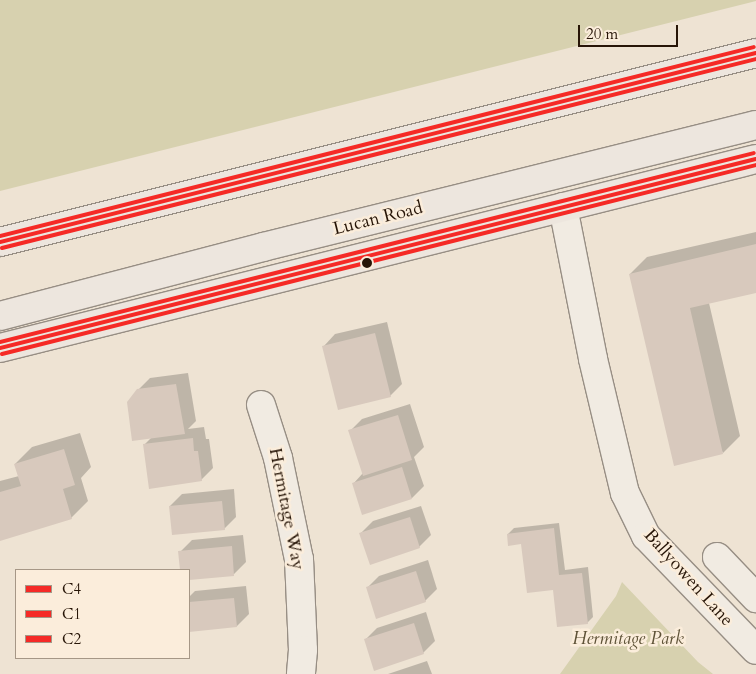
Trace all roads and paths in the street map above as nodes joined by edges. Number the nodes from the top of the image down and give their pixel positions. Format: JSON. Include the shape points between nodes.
{"nodes":[{"id":1,"x":756,"y":53,"type":"edge"},
{"id":2,"x":756,"y":125,"type":"edge"},
{"id":3,"x":756,"y":159,"type":"edge"},
{"id":4,"x":563,"y":207,"type":"junction"},
{"id":5,"x":0,"y":242,"type":"edge"},
{"id":6,"x":0,"y":316,"type":"edge"},
{"id":7,"x":0,"y":348,"type":"edge"},
{"id":8,"x":261,"y":405,"type":"dead end"},
{"id":9,"x":718,"y":557,"type":"dead end"},
{"id":10,"x":756,"y":598,"type":"edge"},
{"id":11,"x":756,"y":650,"type":"edge"},
{"id":12,"x":301,"y":674,"type":"edge"}],
"edges":[{"from":1,"to":5,"type":"highway"},
{"from":2,"to":6,"type":"highway","name":"Lucan Road"},
{"from":3,"to":4,"type":"highway"},
{"from":4,"to":7,"type":"highway"},
{"from":4,"to":11,"type":"street","name":"Ballyowen Lane","via":[[593,358],[625,493],[646,536]]},
{"from":8,"to":12,"type":"street","name":"Hermitage Way","via":[[278,458],[299,559]]},
{"from":9,"to":10,"type":"street"}]}
